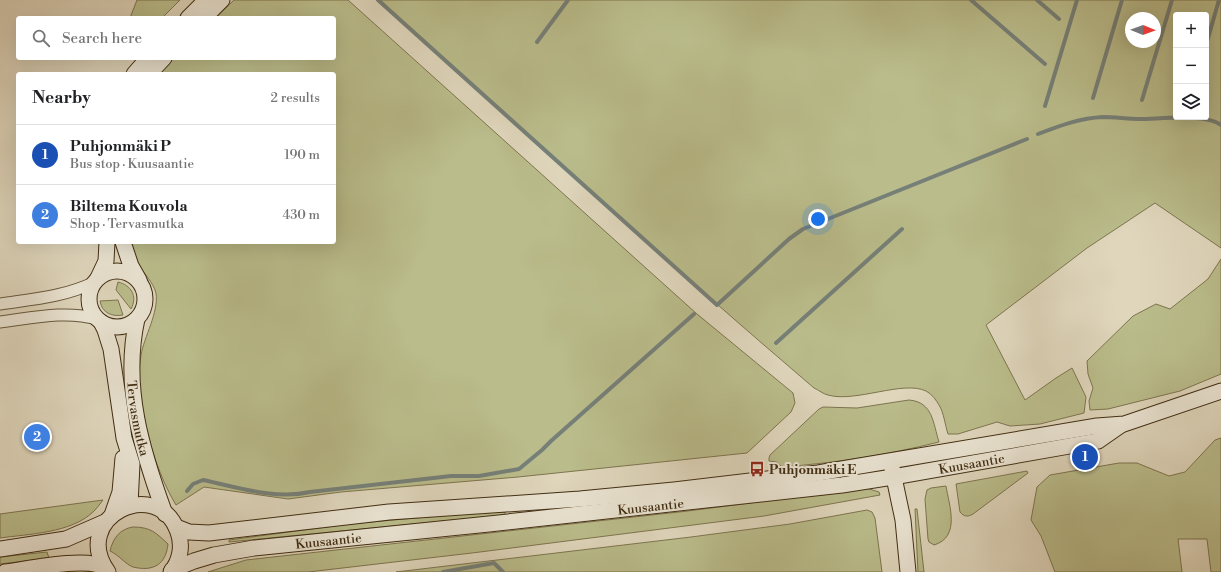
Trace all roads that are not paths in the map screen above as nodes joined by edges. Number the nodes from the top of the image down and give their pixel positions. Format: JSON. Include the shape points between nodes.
{"nodes":[{"id":1,"x":206,"y":0,"type":"edge"},
{"id":2,"x":222,"y":0,"type":"edge"},
{"id":3,"x":190,"y":16,"type":"edge"},
{"id":4,"x":206,"y":16,"type":"edge"},
{"id":5,"x":146,"y":60,"type":"edge"},
{"id":6,"x":162,"y":60,"type":"edge"},
{"id":7,"x":136,"y":72,"type":"edge"},
{"id":8,"x":150,"y":72,"type":"edge"},
{"id":9,"x":107,"y":244,"type":"edge"},
{"id":10,"x":124,"y":244,"type":"edge"},
{"id":11,"x":96,"y":280,"type":"junction"},
{"id":12,"x":140,"y":283,"type":"junction"},
{"id":13,"x":0,"y":304,"type":"edge"},
{"id":14,"x":137,"y":320,"type":"junction"},
{"id":15,"x":99,"y":321,"type":"junction"},
{"id":16,"x":0,"y":322,"type":"edge"},
{"id":17,"x":1221,"y":391,"type":"edge"},
{"id":18,"x":1124,"y":424,"type":"junction"},
{"id":19,"x":124,"y":438,"type":"junction"},
{"id":20,"x":890,"y":461,"type":"junction"},
{"id":21,"x":893,"y":477,"type":"junction"},
{"id":22,"x":130,"y":506,"type":"junction"},
{"id":23,"x":166,"y":514,"type":"junction"},
{"id":24,"x":109,"y":519,"type":"junction"},
{"id":25,"x":176,"y":527,"type":"junction"},
{"id":26,"x":0,"y":549,"type":"edge"},
{"id":27,"x":106,"y":569,"type":"edge"},
{"id":28,"x":5,"y":572,"type":"edge"},
{"id":29,"x":172,"y":572,"type":"edge"},
{"id":30,"x":908,"y":572,"type":"edge"}],
"edges":[{"from":1,"to":3,"type":"main road"},
{"from":2,"to":4,"type":"main road"},
{"from":5,"to":7,"type":"main road"},
{"from":6,"to":8,"type":"main road"},
{"from":9,"to":11,"type":"main road","via":[[106,261]]},
{"from":10,"to":12,"type":"main road"},
{"from":11,"to":12,"type":"main road","via":[[119,271],[131,275]]},
{"from":11,"to":13,"type":"street","via":[[63,295]]},
{"from":11,"to":15,"type":"main road","via":[[89,295],[89,304]]},
{"from":12,"to":14,"type":"main road","via":[[145,298],[142,313]]},
{"from":14,"to":15,"type":"main road","via":[[119,327]]},
{"from":14,"to":23,"type":"main road","name":"Tervasmutka","via":[[131,353],[135,413],[147,464]]},
{"from":15,"to":16,"type":"street","via":[[84,315],[65,315]]},
{"from":15,"to":19,"type":"main road","name":"Tervasmutka","via":[[105,330],[111,350]]},
{"from":17,"to":18,"type":"main road","name":"Kuusaantie"},
{"from":18,"to":20,"type":"main road","name":"Kuusaantie"},
{"from":18,"to":21,"type":"main road","name":"Kuusaantie","via":[[1098,441]]},
{"from":19,"to":22,"type":"main road","name":"Tervasmutka","via":[[132,464]]},
{"from":19,"to":24,"type":"main road","via":[[120,492]]},
{"from":20,"to":21,"type":"main road"},
{"from":20,"to":25,"type":"main road","name":"Kuusaantie","via":[[818,473],[674,490],[389,512],[228,532],[190,532]]},
{"from":21,"to":29,"type":"main road","name":"Kuusaantie","via":[[254,548],[214,555]]},
{"from":21,"to":30,"type":"main road","via":[[903,520]]},
{"from":22,"to":23,"type":"main road","via":[[149,506]]},
{"from":22,"to":24,"type":"main road","via":[[117,511]]},
{"from":23,"to":25,"type":"main road"},
{"from":24,"to":26,"type":"main road","via":[[66,539]]},
{"from":24,"to":27,"type":"main road","via":[[101,531],[99,540],[100,558]]},
{"from":25,"to":29,"type":"main road","via":[[180,549]]},
{"from":27,"to":28,"type":"main road","via":[[99,564],[76,563]]}]}
